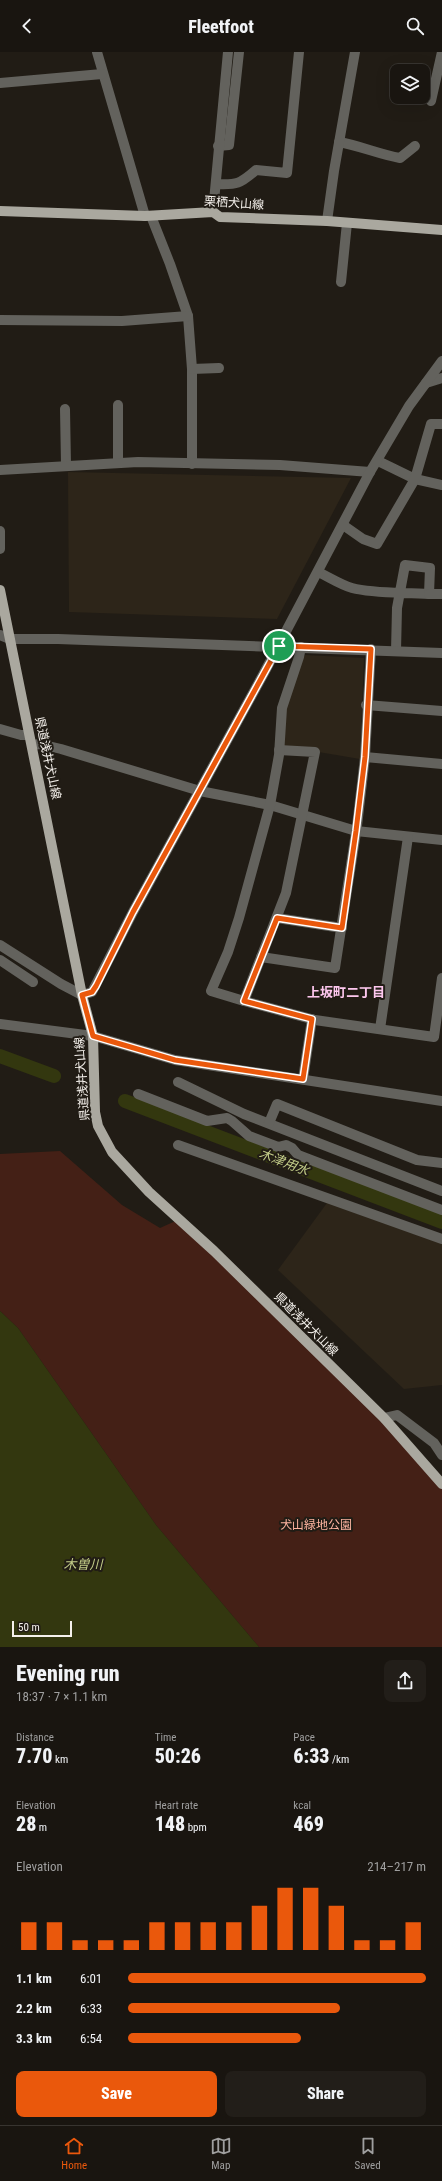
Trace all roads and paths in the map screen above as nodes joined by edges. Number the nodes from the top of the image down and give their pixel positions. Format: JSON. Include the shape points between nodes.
{"nodes":[{"id":1,"x":97,"y":52,"type":"edge"},
{"id":2,"x":228,"y":52,"type":"edge"},
{"id":3,"x":238,"y":52,"type":"edge"},
{"id":4,"x":299,"y":52,"type":"edge"},
{"id":5,"x":355,"y":52,"type":"edge"},
{"id":6,"x":442,"y":52,"type":"edge"},
{"id":7,"x":102,"y":74,"type":"junction"},
{"id":8,"x":0,"y":83,"type":"edge"},
{"id":9,"x":431,"y":101,"type":"dead end"},
{"id":10,"x":339,"y":142,"type":"junction"},
{"id":11,"x":218,"y":146,"type":"junction"},
{"id":12,"x":415,"y":146,"type":"dead end"},
{"id":13,"x":216,"y":184,"type":"junction"},
{"id":14,"x":0,"y":211,"type":"edge"},
{"id":15,"x":213,"y":212,"type":"junction"},
{"id":16,"x":148,"y":216,"type":"junction"},
{"id":17,"x":327,"y":221,"type":"junction"},
{"id":18,"x":347,"y":223,"type":"junction"},
{"id":19,"x":442,"y":230,"type":"edge"},
{"id":20,"x":341,"y":282,"type":"dead end"},
{"id":21,"x":188,"y":316,"type":"junction"},
{"id":22,"x":0,"y":320,"type":"edge"},
{"id":23,"x":442,"y":361,"type":"edge"},
{"id":24,"x":219,"y":368,"type":"dead end"},
{"id":25,"x":192,"y":369,"type":"junction"},
{"id":26,"x":442,"y":378,"type":"edge"},
{"id":27,"x":426,"y":383,"type":"junction"},
{"id":28,"x":118,"y":405,"type":"dead end"},
{"id":29,"x":65,"y":409,"type":"dead end"},
{"id":30,"x":442,"y":424,"type":"edge"},
{"id":31,"x":378,"y":461,"type":"junction"},
{"id":32,"x":118,"y":463,"type":"junction"},
{"id":33,"x":192,"y":464,"type":"junction"},
{"id":34,"x":66,"y":465,"type":"junction"},
{"id":35,"x":0,"y":470,"type":"edge"},
{"id":36,"x":370,"y":472,"type":"junction"},
{"id":37,"x":415,"y":479,"type":"junction"},
{"id":38,"x":442,"y":484,"type":"edge"},
{"id":39,"x":343,"y":525,"type":"junction"},
{"id":40,"x":0,"y":531,"type":"edge"},
{"id":41,"x":0,"y":549,"type":"edge"},
{"id":42,"x":318,"y":572,"type":"junction"},
{"id":43,"x":0,"y":590,"type":"edge"},
{"id":44,"x":400,"y":592,"type":"junction"},
{"id":45,"x":429,"y":594,"type":"junction"},
{"id":46,"x":442,"y":594,"type":"edge"},
{"id":47,"x":5,"y":637,"type":"edge"},
{"id":48,"x":279,"y":646,"type":"junction"},
{"id":49,"x":301,"y":647,"type":"junction"},
{"id":50,"x":371,"y":649,"type":"junction"},
{"id":51,"x":396,"y":651,"type":"junction"},
{"id":52,"x":442,"y":653,"type":"edge"},
{"id":53,"x":366,"y":705,"type":"junction"},
{"id":54,"x":442,"y":711,"type":"edge"},
{"id":55,"x":0,"y":729,"type":"edge"},
{"id":56,"x":31,"y":740,"type":"junction"},
{"id":57,"x":279,"y":750,"type":"junction"},
{"id":58,"x":365,"y":757,"type":"junction"},
{"id":59,"x":442,"y":764,"type":"edge"},
{"id":60,"x":200,"y":791,"type":"junction"},
{"id":61,"x":270,"y":805,"type":"junction"},
{"id":62,"x":302,"y":815,"type":"junction"},
{"id":63,"x":356,"y":831,"type":"junction"},
{"id":64,"x":408,"y":837,"type":"junction"},
{"id":65,"x":442,"y":840,"type":"edge"},
{"id":66,"x":277,"y":918,"type":"junction"},
{"id":67,"x":342,"y":928,"type":"junction"},
{"id":68,"x":0,"y":945,"type":"edge"},
{"id":69,"x":261,"y":957,"type":"junction"},
{"id":70,"x":0,"y":960,"type":"edge"},
{"id":71,"x":442,"y":978,"type":"edge"},
{"id":72,"x":33,"y":982,"type":"dead end"},
{"id":73,"x":82,"y":995,"type":"junction"},
{"id":74,"x":244,"y":1001,"type":"junction"},
{"id":75,"x":312,"y":1019,"type":"junction"},
{"id":76,"x":0,"y":1024,"type":"edge"},
{"id":77,"x":380,"y":1030,"type":"junction"},
{"id":78,"x":93,"y":1036,"type":"junction"},
{"id":79,"x":303,"y":1079,"type":"junction"},
{"id":80,"x":178,"y":1082,"type":"dead end"},
{"id":81,"x":138,"y":1094,"type":"dead end"},
{"id":82,"x":442,"y":1101,"type":"edge"},
{"id":83,"x":269,"y":1123,"type":"junction"},
{"id":84,"x":178,"y":1145,"type":"dead end"},
{"id":85,"x":442,"y":1163,"type":"edge"},
{"id":86,"x":442,"y":1191,"type":"edge"},
{"id":87,"x":442,"y":1210,"type":"edge"},
{"id":88,"x":442,"y":1239,"type":"edge"},
{"id":89,"x":384,"y":1418,"type":"junction"},
{"id":90,"x":438,"y":1443,"type":"edge"},
{"id":91,"x":442,"y":1455,"type":"edge"},
{"id":92,"x":442,"y":1484,"type":"edge"}],
"edges":[{"from":1,"to":7,"type":"street"},
{"from":2,"to":11,"type":"street"},
{"from":3,"to":11,"type":"street","via":[[229,145]]},
{"from":4,"to":13,"type":"street","via":[[287,172],[256,170],[241,183]]},
{"from":5,"to":10,"type":"street"},
{"from":6,"to":9,"type":"street"},
{"from":7,"to":8,"type":"street"},
{"from":7,"to":16,"type":"street"},
{"from":10,"to":12,"type":"street","via":[[400,158]]},
{"from":10,"to":17,"type":"street"},
{"from":11,"to":13,"type":"street"},
{"from":13,"to":15,"type":"street"},
{"from":14,"to":16,"type":"main road","name":"栗栖犬山線"},
{"from":15,"to":16,"type":"main road","name":"栗栖犬山線"},
{"from":15,"to":17,"type":"main road","name":"栗栖犬山線","via":[[220,217]]},
{"from":16,"to":21,"type":"street"},
{"from":17,"to":18,"type":"main road","name":"栗栖犬山線"},
{"from":18,"to":19,"type":"main road","name":"栗栖犬山線"},
{"from":18,"to":20,"type":"street"},
{"from":21,"to":22,"type":"street","via":[[122,321]]},
{"from":21,"to":25,"type":"street"},
{"from":23,"to":27,"type":"street"},
{"from":24,"to":25,"type":"street"},
{"from":25,"to":33,"type":"street"},
{"from":26,"to":27,"type":"street"},
{"from":27,"to":31,"type":"street","via":[[409,406]]},
{"from":28,"to":32,"type":"street"},
{"from":29,"to":34,"type":"street"},
{"from":30,"to":37,"type":"street","via":[[431,424]]},
{"from":31,"to":36,"type":"street"},
{"from":31,"to":37,"type":"street"},
{"from":32,"to":33,"type":"street"},
{"from":32,"to":34,"type":"street"},
{"from":33,"to":36,"type":"street","via":[[280,465]]},
{"from":34,"to":35,"type":"street"},
{"from":36,"to":39,"type":"street"},
{"from":37,"to":38,"type":"street"},
{"from":37,"to":39,"type":"street","via":[[377,544],[363,539]]},
{"from":39,"to":42,"type":"street"},
{"from":40,"to":41,"type":"street"},
{"from":42,"to":44,"type":"street","via":[[352,588]]},
{"from":42,"to":48,"type":"street"},
{"from":43,"to":47,"type":"main road","name":"県道浅井犬山線"},
{"from":44,"to":45,"type":"street"},
{"from":44,"to":45,"type":"street","via":[[405,565],[430,568]]},
{"from":44,"to":51,"type":"street"},
{"from":45,"to":46,"type":"street"},
{"from":47,"to":48,"type":"street"},
{"from":47,"to":56,"type":"main road","name":"県道浅井犬山線"},
{"from":48,"to":49,"type":"street"},
{"from":48,"to":60,"type":"street"},
{"from":49,"to":50,"type":"street"},
{"from":49,"to":57,"type":"street","via":[[282,708]]},
{"from":50,"to":51,"type":"street"},
{"from":50,"to":53,"type":"street"},
{"from":51,"to":52,"type":"street"},
{"from":53,"to":54,"type":"street"},
{"from":53,"to":58,"type":"street"},
{"from":55,"to":56,"type":"street"},
{"from":56,"to":60,"type":"street"},
{"from":56,"to":73,"type":"main road","name":"県道浅井犬山線"},
{"from":57,"to":61,"type":"street"},
{"from":57,"to":62,"type":"street","via":[[315,752]]},
{"from":58,"to":59,"type":"street"},
{"from":58,"to":63,"type":"street"},
{"from":60,"to":61,"type":"street"},
{"from":60,"to":73,"type":"street","via":[[133,912],[96,986],[92,992]]},
{"from":61,"to":62,"type":"street"},
{"from":61,"to":74,"type":"street","via":[[239,918],[211,992]]},
{"from":62,"to":63,"type":"street"},
{"from":62,"to":66,"type":"street","via":[[286,893]]},
{"from":63,"to":64,"type":"street"},
{"from":63,"to":67,"type":"street"},
{"from":64,"to":65,"type":"street"},
{"from":64,"to":77,"type":"street"},
{"from":66,"to":67,"type":"street"},
{"from":66,"to":69,"type":"street"},
{"from":67,"to":69,"type":"street","via":[[335,968]]},
{"from":68,"to":73,"type":"street"},
{"from":69,"to":74,"type":"street"},
{"from":70,"to":72,"type":"street"},
{"from":71,"to":77,"type":"street","via":[[434,1037]]},
{"from":73,"to":78,"type":"main road","name":"県道浅井犬山線"},
{"from":74,"to":75,"type":"street"},
{"from":75,"to":77,"type":"street"},
{"from":75,"to":79,"type":"street"},
{"from":76,"to":78,"type":"street"},
{"from":78,"to":79,"type":"street","via":[[175,1060]]},
{"from":78,"to":89,"type":"main road","name":"県道浅井犬山線","via":[[95,1112],[98,1126],[112,1152],[150,1192],[214,1251]]},
{"from":79,"to":82,"type":"street"},
{"from":80,"to":83,"type":"street"},
{"from":81,"to":87,"type":"street","via":[[207,1121],[227,1118],[249,1136],[278,1147],[286,1145],[298,1155]]},
{"from":83,"to":85,"type":"street","via":[[277,1104],[417,1160]]},
{"from":83,"to":86,"type":"street"},
{"from":84,"to":88,"type":"street"},
{"from":89,"to":90,"type":"street","via":[[397,1415]]},
{"from":89,"to":92,"type":"main road","name":"県道浅井犬山線"},
{"from":90,"to":91,"type":"street"}]}
